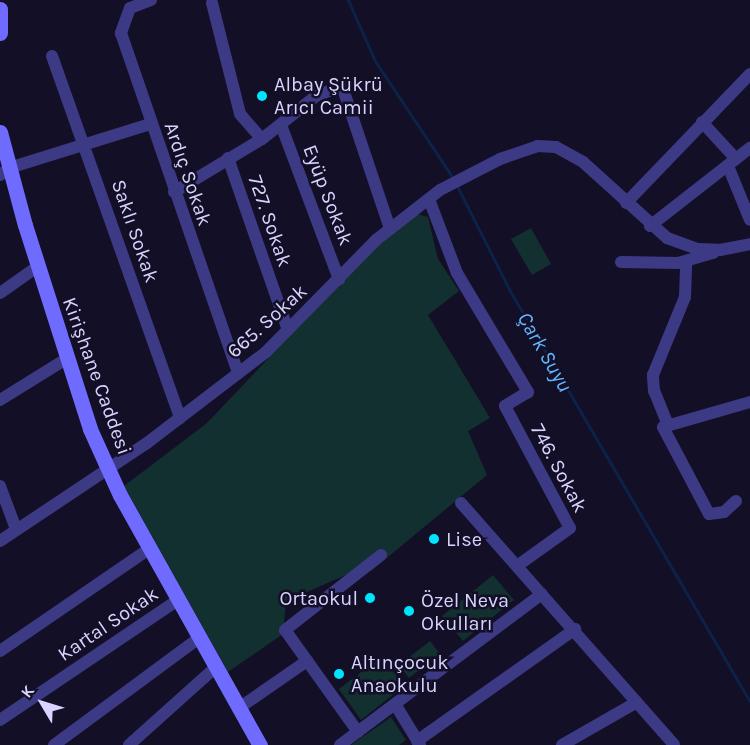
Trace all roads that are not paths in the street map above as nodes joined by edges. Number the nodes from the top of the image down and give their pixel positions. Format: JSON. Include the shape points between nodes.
{"nodes":[{"id":1,"x":150,"y":0,"type":"edge"},
{"id":2,"x":212,"y":3,"type":"dead end"},
{"id":3,"x":0,"y":9,"type":"edge"},
{"id":4,"x":0,"y":33,"type":"edge"},
{"id":5,"x":52,"y":56,"type":"dead end"},
{"id":6,"x":750,"y":74,"type":"edge"},
{"id":7,"x":702,"y":122,"type":"junction"},
{"id":8,"x":150,"y":124,"type":"junction"},
{"id":9,"x":281,"y":125,"type":"junction"},
{"id":10,"x":0,"y":132,"type":"edge"},
{"id":11,"x":262,"y":139,"type":"junction"},
{"id":12,"x":84,"y":145,"type":"junction"},
{"id":13,"x":750,"y":148,"type":"edge"},
{"id":14,"x":228,"y":158,"type":"junction"},
{"id":15,"x":732,"y":162,"type":"junction"},
{"id":16,"x":4,"y":172,"type":"edge"},
{"id":17,"x":174,"y":192,"type":"junction"},
{"id":18,"x":429,"y":199,"type":"junction"},
{"id":19,"x":626,"y":203,"type":"junction"},
{"id":20,"x":750,"y":220,"type":"edge"},
{"id":21,"x":650,"y":226,"type":"junction"},
{"id":22,"x":390,"y":229,"type":"junction"},
{"id":23,"x":750,"y":244,"type":"edge"},
{"id":24,"x":720,"y":250,"type":"junction"},
{"id":25,"x":621,"y":262,"type":"dead end"},
{"id":26,"x":686,"y":262,"type":"junction"},
{"id":27,"x":37,"y":267,"type":"junction"},
{"id":28,"x":339,"y":279,"type":"junction"},
{"id":29,"x":0,"y":293,"type":"edge"},
{"id":30,"x":288,"y":330,"type":"junction"},
{"id":31,"x":66,"y":359,"type":"junction"},
{"id":32,"x":238,"y":373,"type":"junction"},
{"id":33,"x":0,"y":400,"type":"edge"},
{"id":34,"x":750,"y":402,"type":"edge"},
{"id":35,"x":180,"y":418,"type":"junction"},
{"id":36,"x":668,"y":425,"type":"junction"},
{"id":37,"x":107,"y":466,"type":"junction"},
{"id":38,"x":0,"y":486,"type":"edge"},
{"id":39,"x":736,"y":501,"type":"dead end"},
{"id":40,"x":460,"y":503,"type":"dead end"},
{"id":41,"x":16,"y":529,"type":"junction"},
{"id":42,"x":0,"y":541,"type":"edge"},
{"id":43,"x":149,"y":549,"type":"junction"},
{"id":44,"x":381,"y":555,"type":"dead end"},
{"id":45,"x":517,"y":566,"type":"junction"},
{"id":46,"x":542,"y":594,"type":"junction"},
{"id":47,"x":178,"y":600,"type":"junction"},
{"id":48,"x":575,"y":629,"type":"junction"},
{"id":49,"x":199,"y":638,"type":"junction"},
{"id":50,"x":0,"y":651,"type":"edge"},
{"id":51,"x":308,"y":661,"type":"junction"},
{"id":52,"x":216,"y":667,"type":"junction"},
{"id":53,"x":637,"y":702,"type":"junction"},
{"id":54,"x":395,"y":704,"type":"junction"},
{"id":55,"x":239,"y":708,"type":"junction"},
{"id":56,"x":0,"y":720,"type":"edge"},
{"id":57,"x":358,"y":732,"type":"junction"},
{"id":58,"x":418,"y":743,"type":"edge"},
{"id":59,"x":54,"y":745,"type":"edge"},
{"id":60,"x":129,"y":745,"type":"edge"},
{"id":61,"x":260,"y":745,"type":"edge"},
{"id":62,"x":340,"y":745,"type":"edge"},
{"id":63,"x":562,"y":745,"type":"edge"},
{"id":64,"x":674,"y":745,"type":"edge"}],
"edges":[{"from":1,"to":8,"type":"street","name":"Ardıç Sokak","via":[[130,8],[121,33]]},
{"from":2,"to":11,"type":"street","via":[[240,114]]},
{"from":3,"to":4,"type":"street"},
{"from":5,"to":12,"type":"street","name":"Saklı Sokak"},
{"from":6,"to":7,"type":"street"},
{"from":7,"to":15,"type":"street"},
{"from":7,"to":19,"type":"street"},
{"from":8,"to":12,"type":"street"},
{"from":8,"to":17,"type":"street","name":"Ardıç Sokak"},
{"from":9,"to":11,"type":"street"},
{"from":9,"to":22,"type":"street","via":[[316,96],[342,86]]},
{"from":9,"to":28,"type":"street","name":"Eyüp Sokak"},
{"from":10,"to":16,"type":"street","name":"Kirişhane Caddesi"},
{"from":11,"to":14,"type":"street"},
{"from":12,"to":16,"type":"street"},
{"from":12,"to":35,"type":"street","name":"Saklı Sokak"},
{"from":13,"to":15,"type":"street"},
{"from":14,"to":17,"type":"street"},
{"from":14,"to":30,"type":"street","name":"727. Sokak"},
{"from":15,"to":20,"type":"street"},
{"from":15,"to":21,"type":"street"},
{"from":16,"to":27,"type":"street","name":"Kirişhane Caddesi"},
{"from":17,"to":32,"type":"street","name":"Ardıç Sokak"},
{"from":18,"to":19,"type":"street","name":"665. Sokak","via":[[468,174],[537,146],[556,147],[583,162]]},
{"from":18,"to":22,"type":"street","name":"665. Sokak"},
{"from":18,"to":45,"type":"street","name":"746. Sokak","via":[[457,273],[528,392],[505,406],[570,528]]},
{"from":19,"to":21,"type":"street","name":"665. Sokak"},
{"from":21,"to":24,"type":"street","name":"665. Sokak","via":[[667,238],[697,249]]},
{"from":22,"to":28,"type":"street","name":"665. Sokak"},
{"from":23,"to":24,"type":"street"},
{"from":24,"to":26,"type":"street"},
{"from":25,"to":26,"type":"street"},
{"from":26,"to":36,"type":"street","via":[[685,297],[653,375],[654,391]]},
{"from":27,"to":29,"type":"street"},
{"from":27,"to":31,"type":"street","name":"Kirişhane Caddesi"},
{"from":28,"to":30,"type":"street","name":"665. Sokak"},
{"from":30,"to":32,"type":"street","name":"665. Sokak"},
{"from":31,"to":33,"type":"street"},
{"from":31,"to":37,"type":"street","name":"Kirişhane Caddesi"},
{"from":32,"to":35,"type":"street","name":"665. Sokak"},
{"from":34,"to":36,"type":"street"},
{"from":35,"to":37,"type":"street","name":"665. Sokak"},
{"from":36,"to":39,"type":"street","via":[[663,427],[709,514],[724,512]]},
{"from":37,"to":41,"type":"street","name":"665. Sokak"},
{"from":37,"to":43,"type":"street","name":"Kirişhane Caddesi"},
{"from":38,"to":41,"type":"street"},
{"from":40,"to":45,"type":"street"},
{"from":41,"to":42,"type":"street","name":"665. Sokak"},
{"from":43,"to":47,"type":"street","name":"Kirişhane Caddesi"},
{"from":43,"to":50,"type":"street"},
{"from":44,"to":51,"type":"street","via":[[285,630]]},
{"from":45,"to":46,"type":"street"},
{"from":46,"to":48,"type":"street"},
{"from":46,"to":54,"type":"street"},
{"from":47,"to":49,"type":"street","name":"Kirişhane Caddesi"},
{"from":47,"to":56,"type":"street","name":"Kartal Sokak"},
{"from":48,"to":53,"type":"street"},
{"from":48,"to":58,"type":"street"},
{"from":49,"to":52,"type":"street","name":"Kirişhane Caddesi"},
{"from":49,"to":59,"type":"street"},
{"from":51,"to":55,"type":"street"},
{"from":51,"to":57,"type":"street"},
{"from":52,"to":55,"type":"street","name":"Kirişhane Caddesi"},
{"from":52,"to":60,"type":"street"},
{"from":53,"to":63,"type":"street"},
{"from":53,"to":64,"type":"street"},
{"from":54,"to":57,"type":"street"},
{"from":54,"to":58,"type":"street"},
{"from":55,"to":61,"type":"street","name":"Kirişhane Caddesi"},
{"from":57,"to":62,"type":"street"}]}
